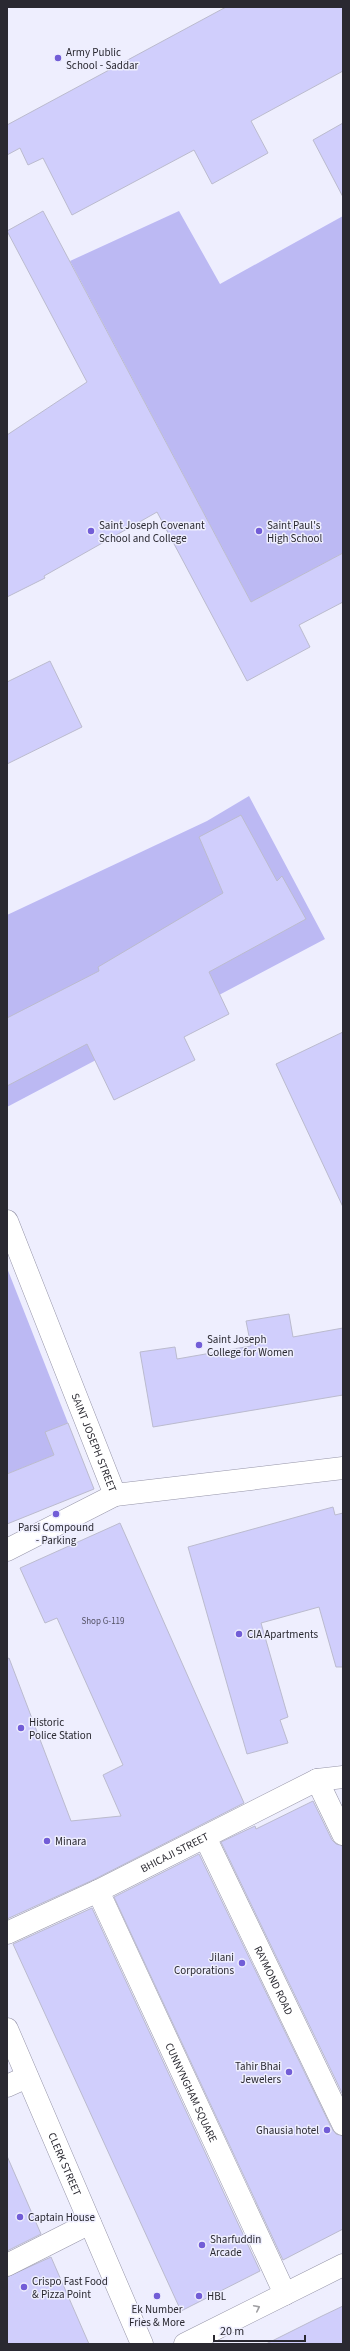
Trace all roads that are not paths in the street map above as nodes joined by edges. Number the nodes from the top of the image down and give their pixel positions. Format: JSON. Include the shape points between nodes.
{"nodes":[{"id":1,"x":7,"y":1221,"type":"edge"},
{"id":2,"x":343,"y":1468,"type":"edge"},
{"id":3,"x":115,"y":1495,"type":"junction"},
{"id":4,"x":7,"y":1550,"type":"edge"},
{"id":5,"x":343,"y":1777,"type":"edge"},
{"id":6,"x":316,"y":1780,"type":"junction"},
{"id":7,"x":343,"y":1834,"type":"edge"},
{"id":8,"x":204,"y":1837,"type":"junction"},
{"id":9,"x":98,"y":1891,"type":"junction"},
{"id":10,"x":7,"y":1933,"type":"edge"},
{"id":11,"x":7,"y":2029,"type":"edge"},
{"id":12,"x":27,"y":2077,"type":"junction"},
{"id":13,"x":7,"y":2086,"type":"edge"},
{"id":14,"x":343,"y":2124,"type":"edge"},
{"id":15,"x":90,"y":2223,"type":"junction"},
{"id":16,"x":7,"y":2265,"type":"edge"},
{"id":17,"x":343,"y":2265,"type":"edge"},
{"id":18,"x":285,"y":2294,"type":"junction"},
{"id":19,"x":142,"y":2344,"type":"edge"},
{"id":20,"x":185,"y":2344,"type":"edge"}],
"edges":[{"from":1,"to":3,"type":"street","name":"SAINT JOSEPH STREET"},
{"from":2,"to":3,"type":"street","name":"SAINT JOSEPH STREET"},
{"from":3,"to":4,"type":"street"},
{"from":5,"to":6,"type":"street","name":"BHICAJI STREET"},
{"from":6,"to":7,"type":"street"},
{"from":6,"to":8,"type":"street","name":"BHICAJI STREET"},
{"from":8,"to":9,"type":"street","name":"BHICAJI STREET"},
{"from":8,"to":14,"type":"street","name":"RAYMOND ROAD"},
{"from":9,"to":10,"type":"street","name":"BHICAJI STREET"},
{"from":9,"to":18,"type":"street","name":"CUNNYNGHAM SQUARE"},
{"from":11,"to":12,"type":"street","name":"CLERK STREET"},
{"from":12,"to":13,"type":"street"},
{"from":12,"to":15,"type":"street","name":"CLERK STREET"},
{"from":15,"to":16,"type":"street"},
{"from":15,"to":19,"type":"street","name":"CLERK STREET"},
{"from":17,"to":18,"type":"street"},
{"from":20,"to":18,"type":"street","one_way":true}]}
